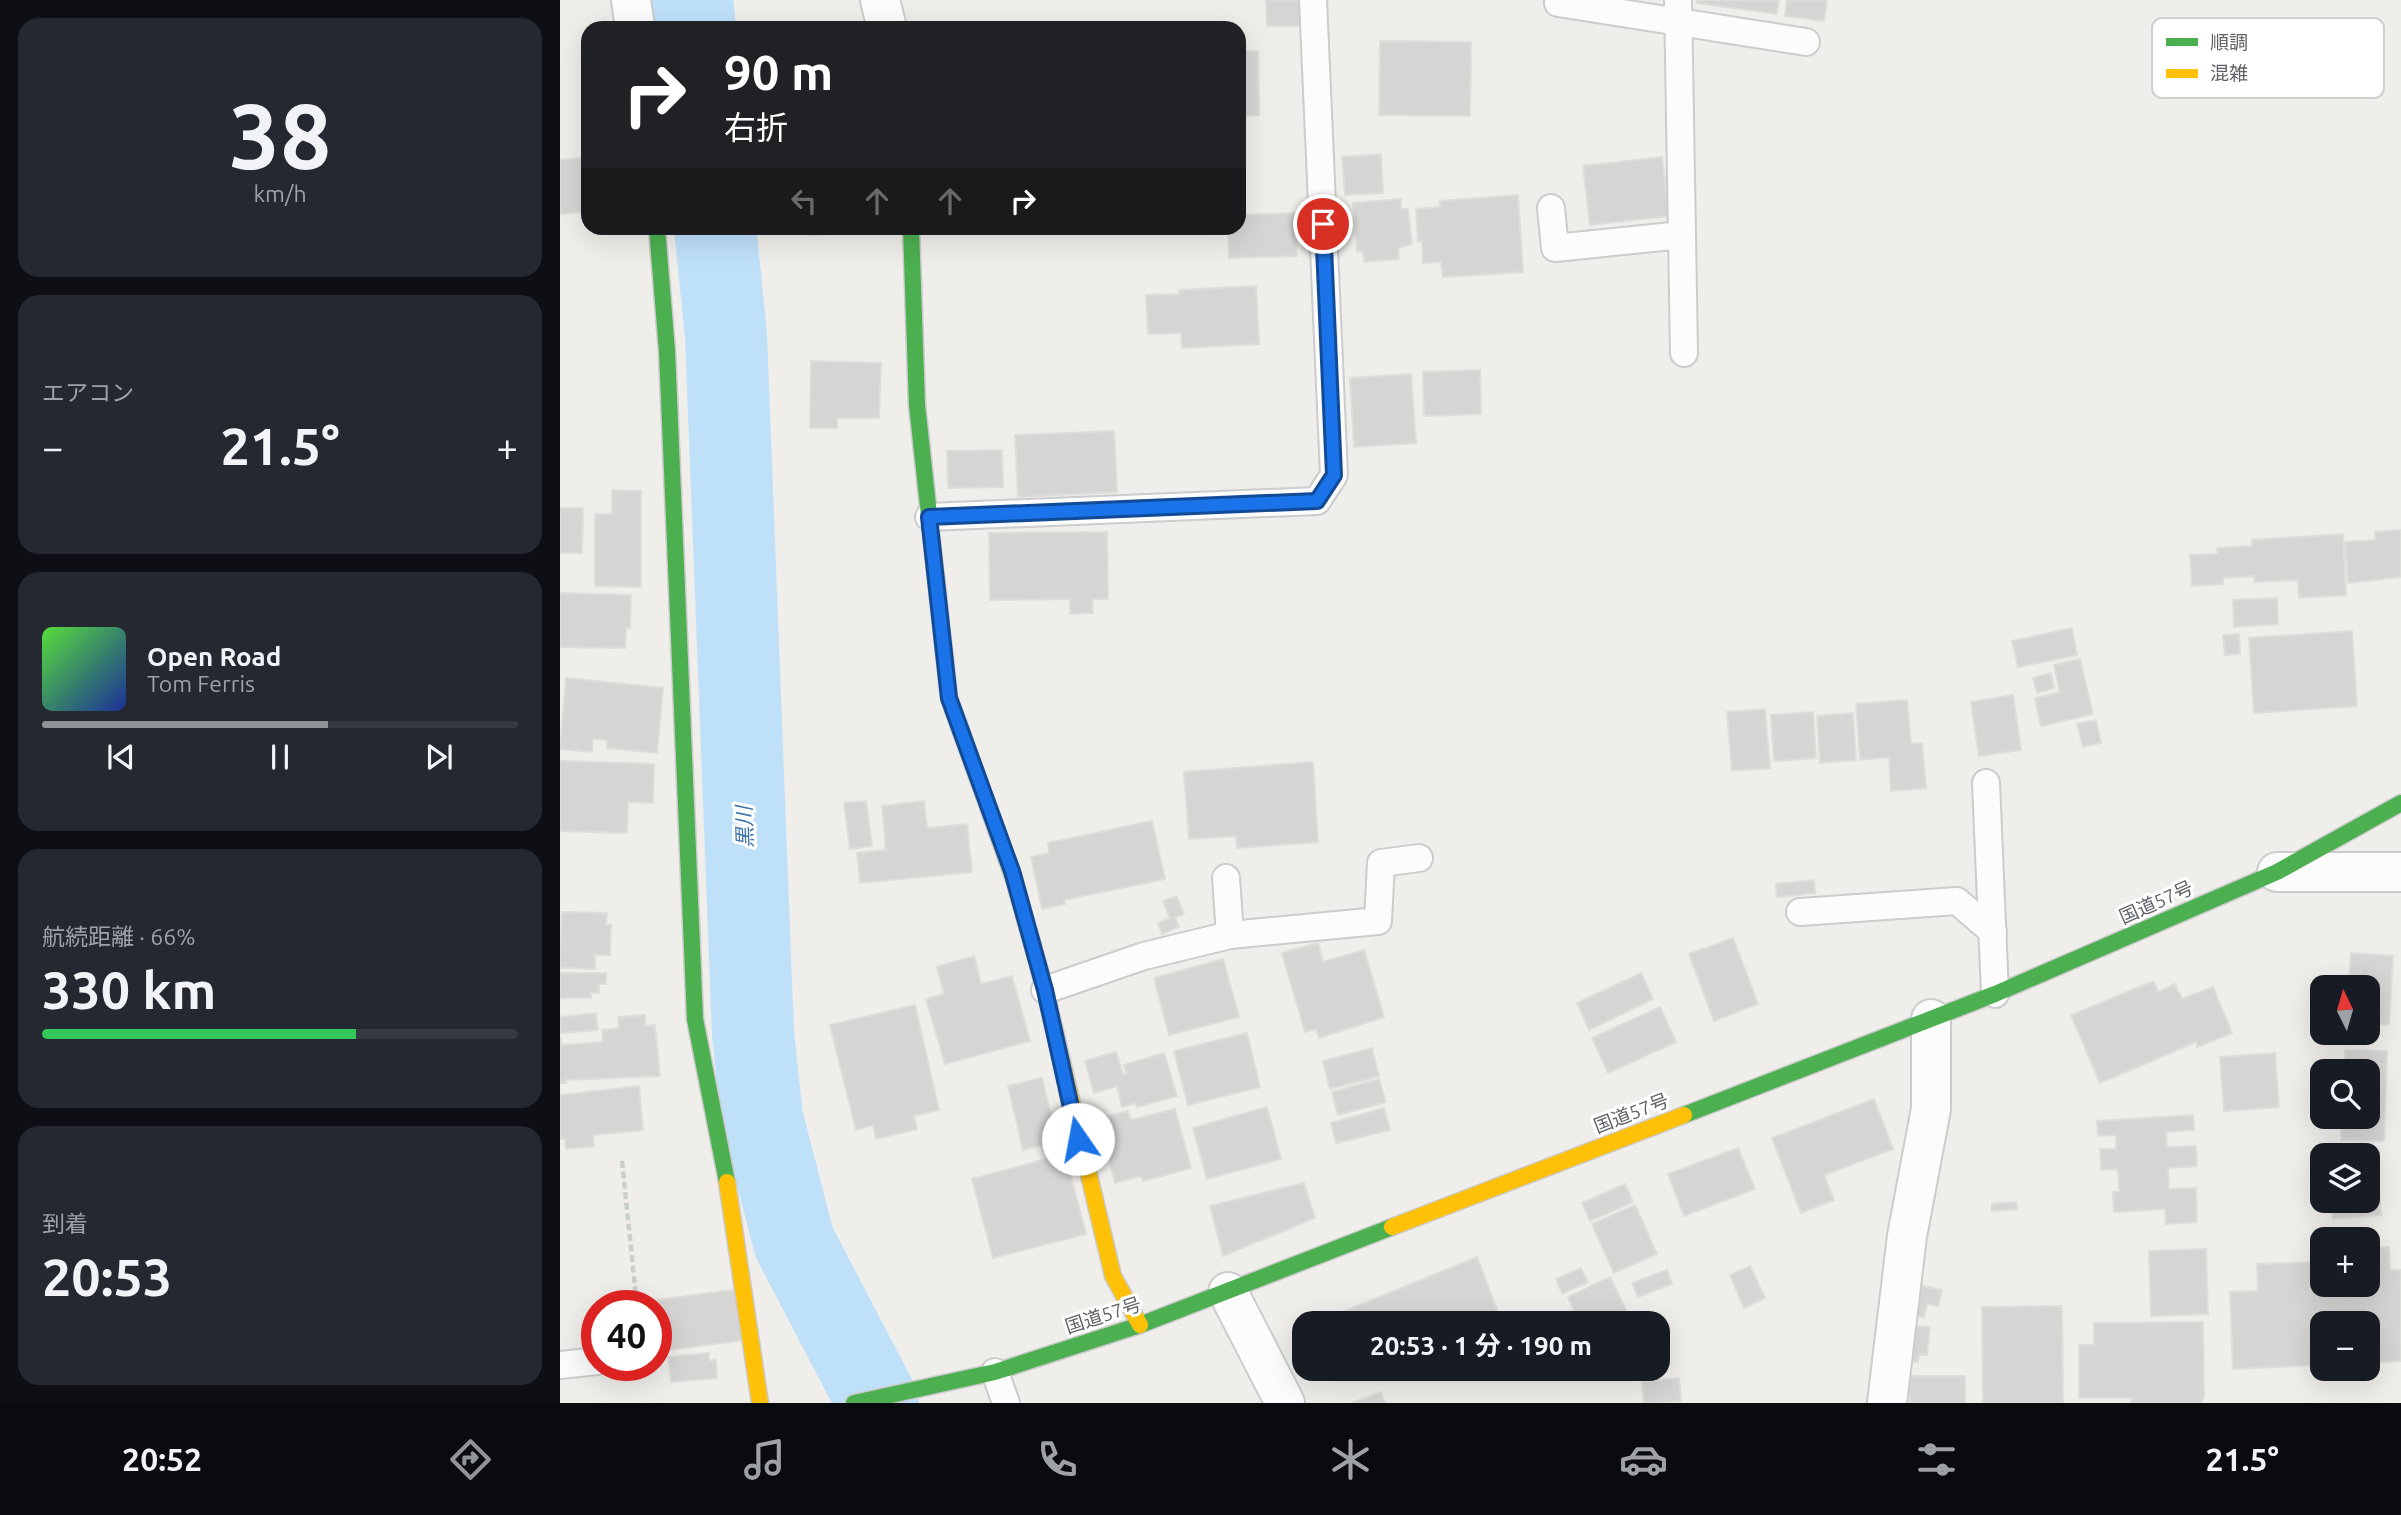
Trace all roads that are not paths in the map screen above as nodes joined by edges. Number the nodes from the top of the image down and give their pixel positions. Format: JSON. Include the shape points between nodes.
{"nodes":[{"id":1,"x":631,"y":0,"type":"edge"},
{"id":2,"x":880,"y":0,"type":"edge"},
{"id":3,"x":1313,"y":0,"type":"edge"},
{"id":4,"x":1558,"y":2,"type":"dead end"},
{"id":5,"x":1678,"y":10,"type":"edge"},
{"id":6,"x":634,"y":21,"type":"edge"},
{"id":7,"x":885,"y":21,"type":"edge"},
{"id":8,"x":1806,"y":42,"type":"dead end"},
{"id":9,"x":1551,"y":208,"type":"dead end"},
{"id":10,"x":658,"y":235,"type":"edge"},
{"id":11,"x":911,"y":235,"type":"edge"},
{"id":12,"x":1682,"y":235,"type":"junction"},
{"id":13,"x":1684,"y":353,"type":"dead end"},
{"id":14,"x":929,"y":517,"type":"junction"},
{"id":15,"x":1986,"y":783,"type":"dead end"},
{"id":16,"x":2401,"y":803,"type":"edge"},
{"id":17,"x":1419,"y":858,"type":"dead end"},
{"id":18,"x":2277,"y":872,"type":"junction"},
{"id":19,"x":2401,"y":872,"type":"edge"},
{"id":20,"x":1226,"y":878,"type":"dead end"},
{"id":21,"x":1800,"y":912,"type":"dead end"},
{"id":22,"x":1993,"y":932,"type":"junction"},
{"id":23,"x":1230,"y":935,"type":"junction"},
{"id":24,"x":1045,"y":990,"type":"junction"},
{"id":25,"x":1995,"y":994,"type":"junction"},
{"id":26,"x":1931,"y":1019,"type":"junction"},
{"id":27,"x":1228,"y":1292,"type":"junction"},
{"id":28,"x":1140,"y":1325,"type":"junction"},
{"id":29,"x":581,"y":1363,"type":"edge"},
{"id":30,"x":560,"y":1365,"type":"edge"},
{"id":31,"x":995,"y":1372,"type":"junction"},
{"id":32,"x":760,"y":1403,"type":"edge"},
{"id":33,"x":854,"y":1403,"type":"edge"},
{"id":34,"x":1006,"y":1403,"type":"edge"},
{"id":35,"x":1285,"y":1403,"type":"edge"},
{"id":36,"x":1886,"y":1403,"type":"edge"}],
"edges":[{"from":1,"to":6,"type":"street"},
{"from":2,"to":7,"type":"street"},
{"from":3,"to":14,"type":"lane","via":[[1334,475],[1317,501]]},
{"from":4,"to":5,"type":"lane"},
{"from":5,"to":8,"type":"lane"},
{"from":5,"to":12,"type":"lane"},
{"from":9,"to":12,"type":"lane","via":[[1555,248]]},
{"from":10,"to":32,"type":"main road","via":[[668,365],[695,1019],[726,1178]]},
{"from":11,"to":14,"type":"main road","via":[[917,405]]},
{"from":12,"to":13,"type":"lane"},
{"from":14,"to":24,"type":"main road","via":[[949,698],[1012,871]]},
{"from":15,"to":22,"type":"lane"},
{"from":16,"to":18,"type":"main road","name":"国道57号"},
{"from":17,"to":23,"type":"lane","via":[[1381,863],[1378,921]]},
{"from":18,"to":19,"type":"street"},
{"from":18,"to":25,"type":"main road","name":"国道57号"},
{"from":20,"to":23,"type":"lane"},
{"from":21,"to":22,"type":"lane","via":[[1957,901]]},
{"from":22,"to":25,"type":"lane"},
{"from":23,"to":24,"type":"lane","via":[[1144,956]]},
{"from":24,"to":28,"type":"main road","via":[[1113,1276]]},
{"from":25,"to":26,"type":"main road","name":"国道57号"},
{"from":26,"to":27,"type":"main road","name":"国道57号"},
{"from":26,"to":36,"type":"street","via":[[1931,1109],[1908,1236]]},
{"from":27,"to":28,"type":"main road","name":"国道57号"},
{"from":27,"to":35,"type":"street"},
{"from":28,"to":31,"type":"main road","name":"国道57号"},
{"from":29,"to":30,"type":"lane"},
{"from":31,"to":33,"type":"main road","name":"国道57号"},
{"from":31,"to":34,"type":"lane"}]}
